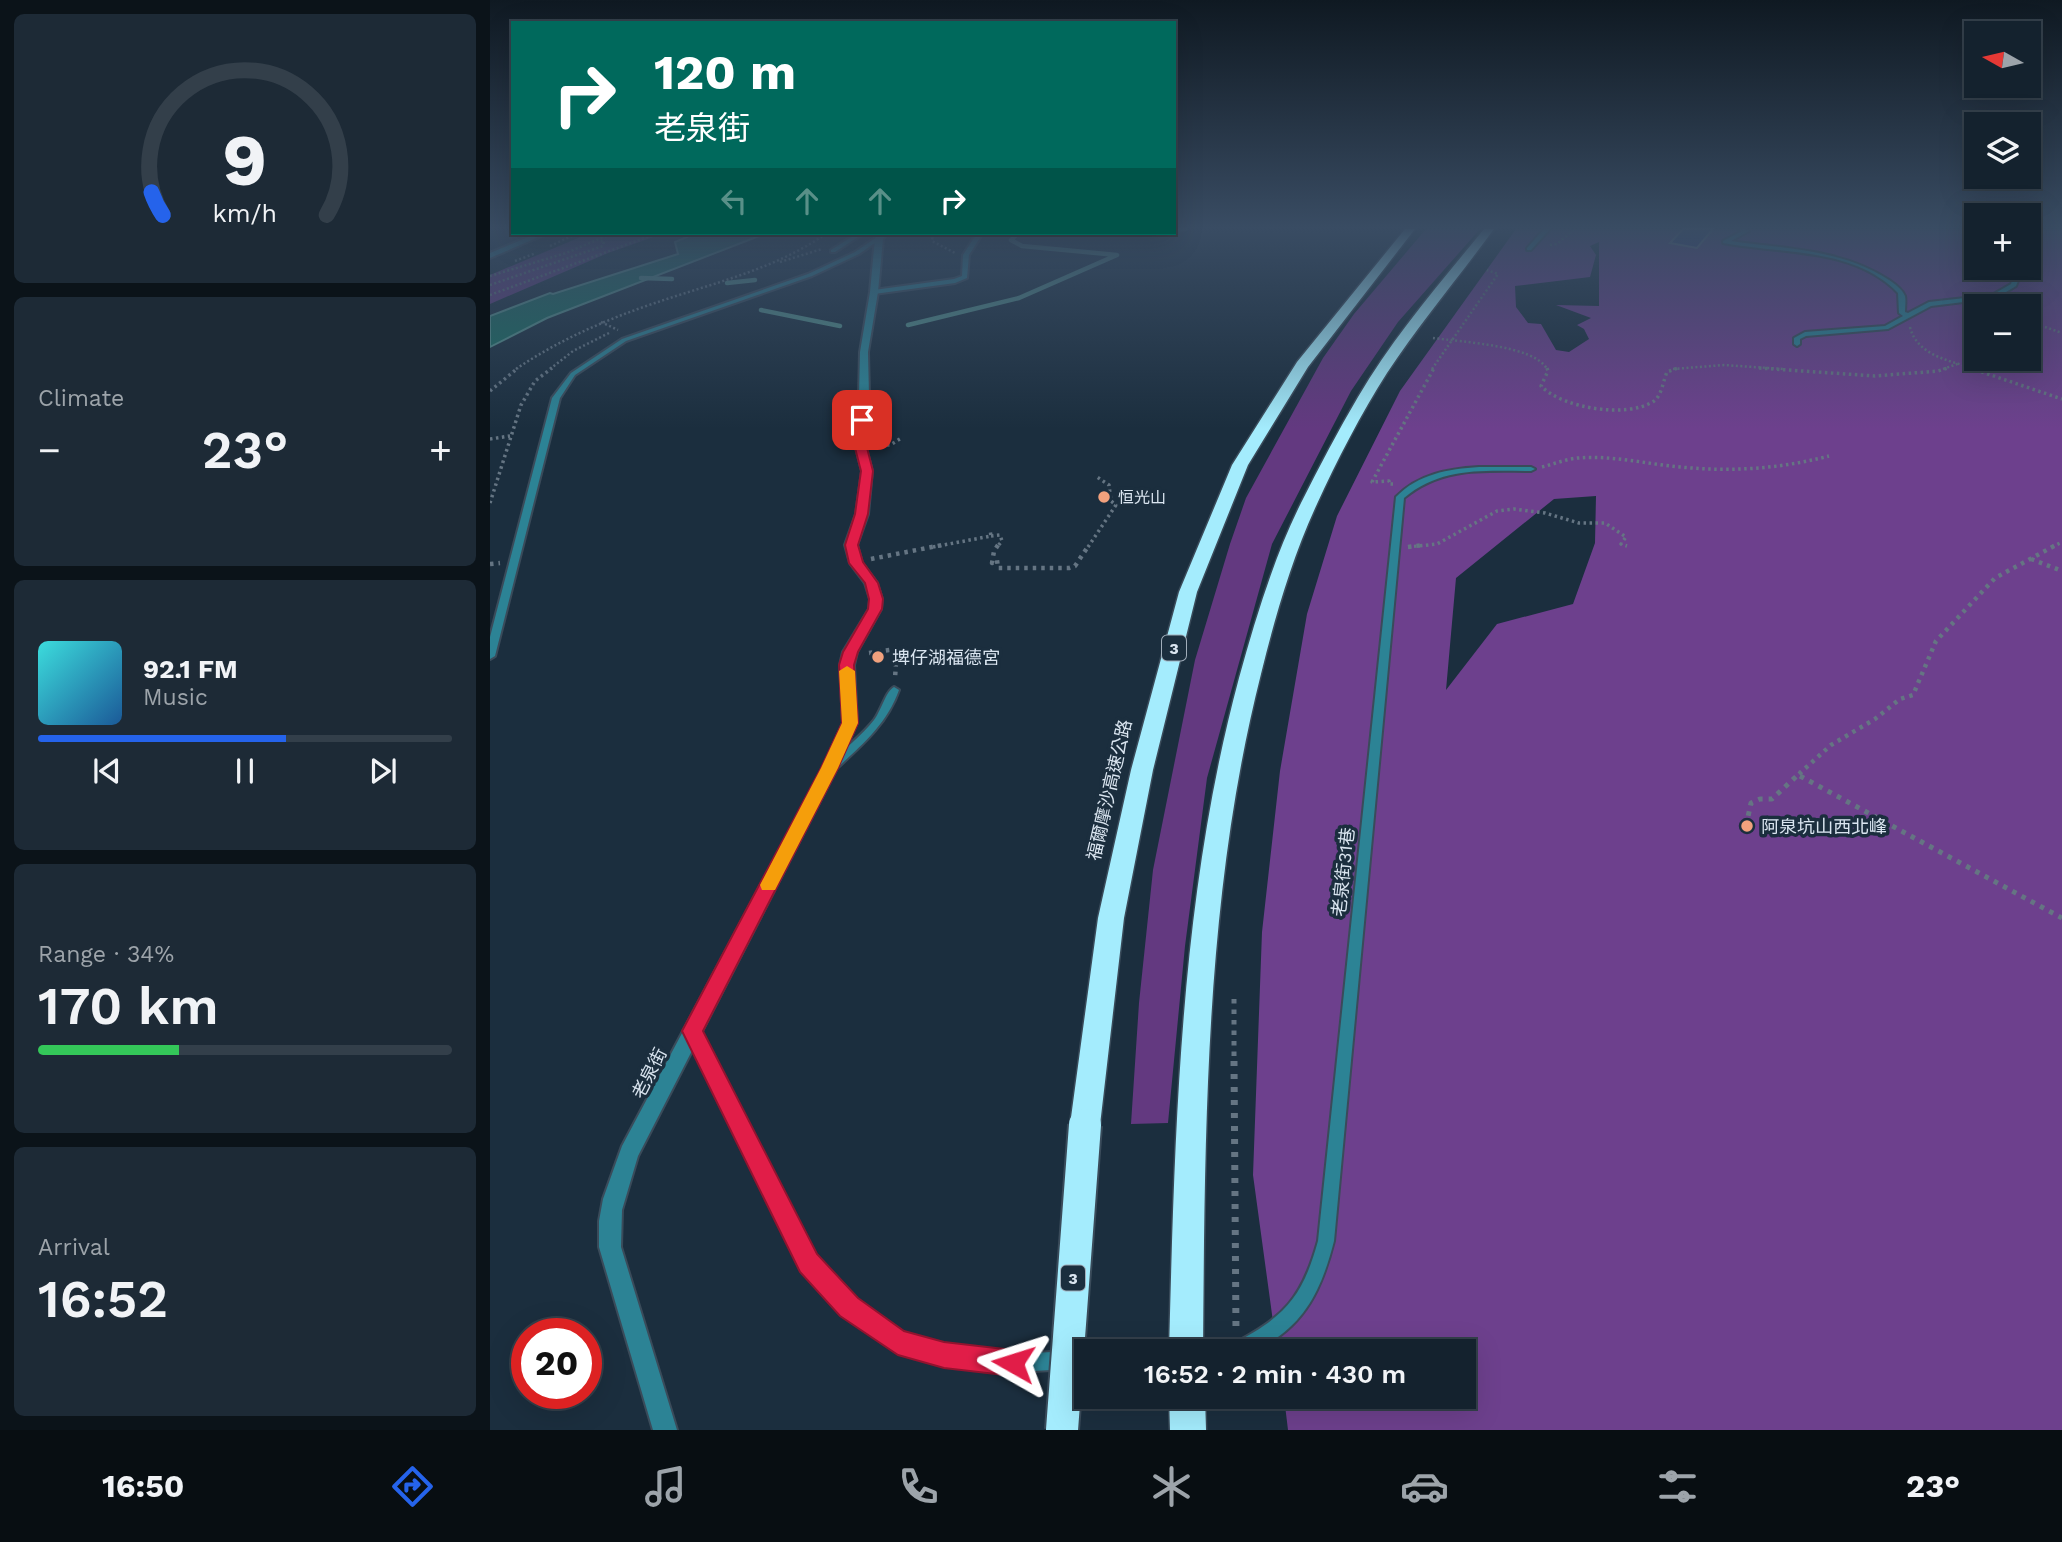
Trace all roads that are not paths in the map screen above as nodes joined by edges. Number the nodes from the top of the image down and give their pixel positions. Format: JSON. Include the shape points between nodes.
{"nodes":[{"id":1,"x":751,"y":296,"type":"edge"},
{"id":2,"x":873,"y":296,"type":"edge"},
{"id":3,"x":1357,"y":296,"type":"edge"},
{"id":4,"x":1437,"y":296,"type":"edge"},
{"id":5,"x":1903,"y":296,"type":"edge"},
{"id":6,"x":1996,"y":296,"type":"edge"},
{"id":7,"x":1908,"y":316,"type":"junction"},
{"id":8,"x":1797,"y":344,"type":"dead end"},
{"id":9,"x":1531,"y":469,"type":"road end"},
{"id":10,"x":490,"y":656,"type":"edge"},
{"id":11,"x":894,"y":690,"type":"road end"},
{"id":12,"x":830,"y":768,"type":"junction"},
{"id":13,"x":693,"y":1031,"type":"junction"},
{"id":14,"x":1186,"y":1339,"type":"edge"},
{"id":15,"x":1251,"y":1339,"type":"edge"},
{"id":16,"x":1074,"y":1360,"type":"edge"},
{"id":17,"x":1187,"y":1409,"type":"edge"},
{"id":18,"x":665,"y":1430,"type":"edge"},
{"id":19,"x":1062,"y":1430,"type":"edge"},
{"id":20,"x":1188,"y":1430,"type":"edge"}],
"edges":[{"from":1,"to":10,"type":"lane","via":[[624,340],[573,374],[556,398]]},
{"from":2,"to":12,"type":"street","name":"老泉街","via":[[864,352],[861,449],[867,471],[862,514],[851,545],[876,599],[875,609],[850,652],[850,723]]},
{"from":3,"to":19,"type":"highway","name":"福爾摩沙高速公路","number":"3","bridge":true,"via":[[1302,365],[1240,465],[1188,592],[1142,770],[1111,918],[1086,1125]]},
{"from":4,"to":14,"type":"highway","via":[[1365,397],[1317,488],[1281,568],[1249,675],[1204,910],[1189,1122]]},
{"from":5,"to":7,"type":"lane","via":[[1902,313]]},
{"from":6,"to":7,"type":"lane","via":[[1929,304]]},
{"from":7,"to":8,"type":"lane","via":[[1878,330],[1805,334],[1797,338]]},
{"from":9,"to":15,"type":"lane","name":"老泉街31巷","via":[[1442,473],[1411,486],[1398,503],[1326,1241],[1318,1276],[1300,1304],[1273,1332]]},
{"from":11,"to":12,"type":"lane","via":[[879,723]]},
{"from":12,"to":13,"type":"street","name":"老泉街"},
{"from":13,"to":16,"type":"lane","via":[[808,1263],[849,1307],[898,1342],[944,1355],[1013,1363]]},
{"from":13,"to":18,"type":"street","name":"老泉街","via":[[629,1153],[611,1199],[608,1221],[610,1247]]},
{"from":17,"to":20,"type":"highway"}]}
